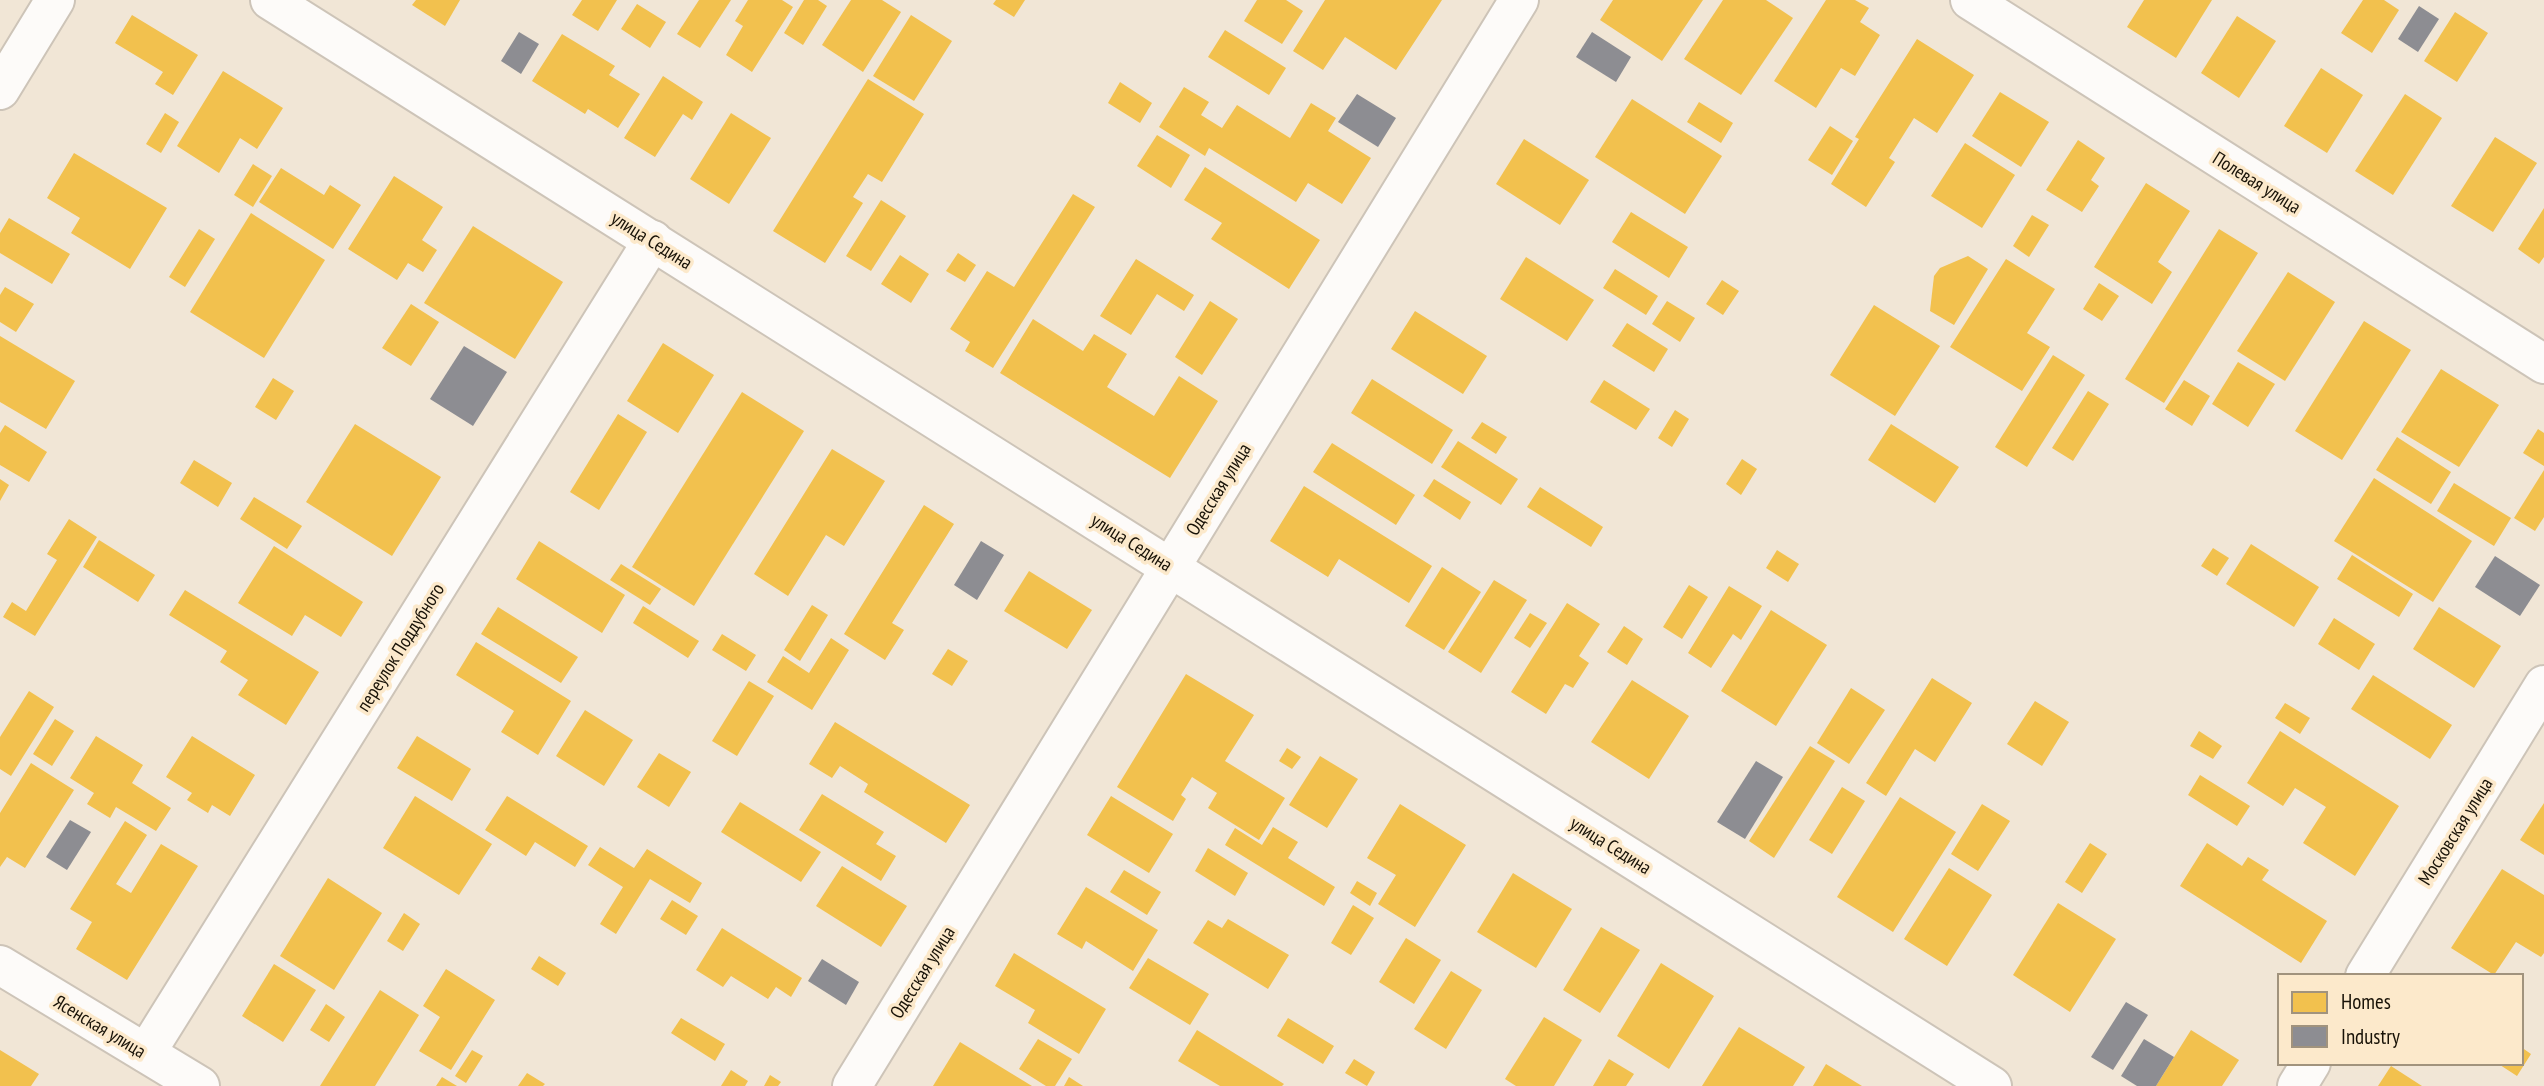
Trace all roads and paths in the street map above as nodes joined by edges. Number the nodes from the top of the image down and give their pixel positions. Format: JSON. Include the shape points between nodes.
{"nodes":[{"id":1,"x":55,"y":0,"type":"edge"},
{"id":2,"x":270,"y":0,"type":"edge"},
{"id":3,"x":1519,"y":0,"type":"edge"},
{"id":4,"x":1970,"y":0,"type":"edge"},
{"id":5,"x":0,"y":90,"type":"edge"},
{"id":6,"x":653,"y":240,"type":"junction"},
{"id":7,"x":2544,"y":364,"type":"edge"},
{"id":8,"x":1171,"y":566,"type":"junction"},
{"id":9,"x":2544,"y":685,"type":"edge"},
{"id":10,"x":0,"y":965,"type":"edge"},
{"id":11,"x":2366,"y":974,"type":"edge"},
{"id":12,"x":146,"y":1053,"type":"junction"},
{"id":13,"x":2310,"y":1065,"type":"edge"},
{"id":14,"x":200,"y":1086,"type":"edge"},
{"id":15,"x":852,"y":1086,"type":"edge"},
{"id":16,"x":1992,"y":1086,"type":"edge"},
{"id":17,"x":2297,"y":1086,"type":"edge"}],
"edges":[{"from":1,"to":5,"type":"street"},
{"from":2,"to":6,"type":"street","name":"улица Седина"},
{"from":3,"to":8,"type":"street","name":"Одесская улица"},
{"from":4,"to":7,"type":"street","name":"Полевая улица"},
{"from":6,"to":8,"type":"street","name":"улица Седина"},
{"from":6,"to":12,"type":"street","name":"переулок Поддубного"},
{"from":8,"to":15,"type":"street","name":"Одесская улица"},
{"from":8,"to":16,"type":"street","name":"улица Седина"},
{"from":9,"to":11,"type":"street","name":"Московская улица"},
{"from":10,"to":12,"type":"street","name":"Ясенская улица"},
{"from":12,"to":14,"type":"street","name":"Ясенская улица"},
{"from":13,"to":17,"type":"street"}]}
